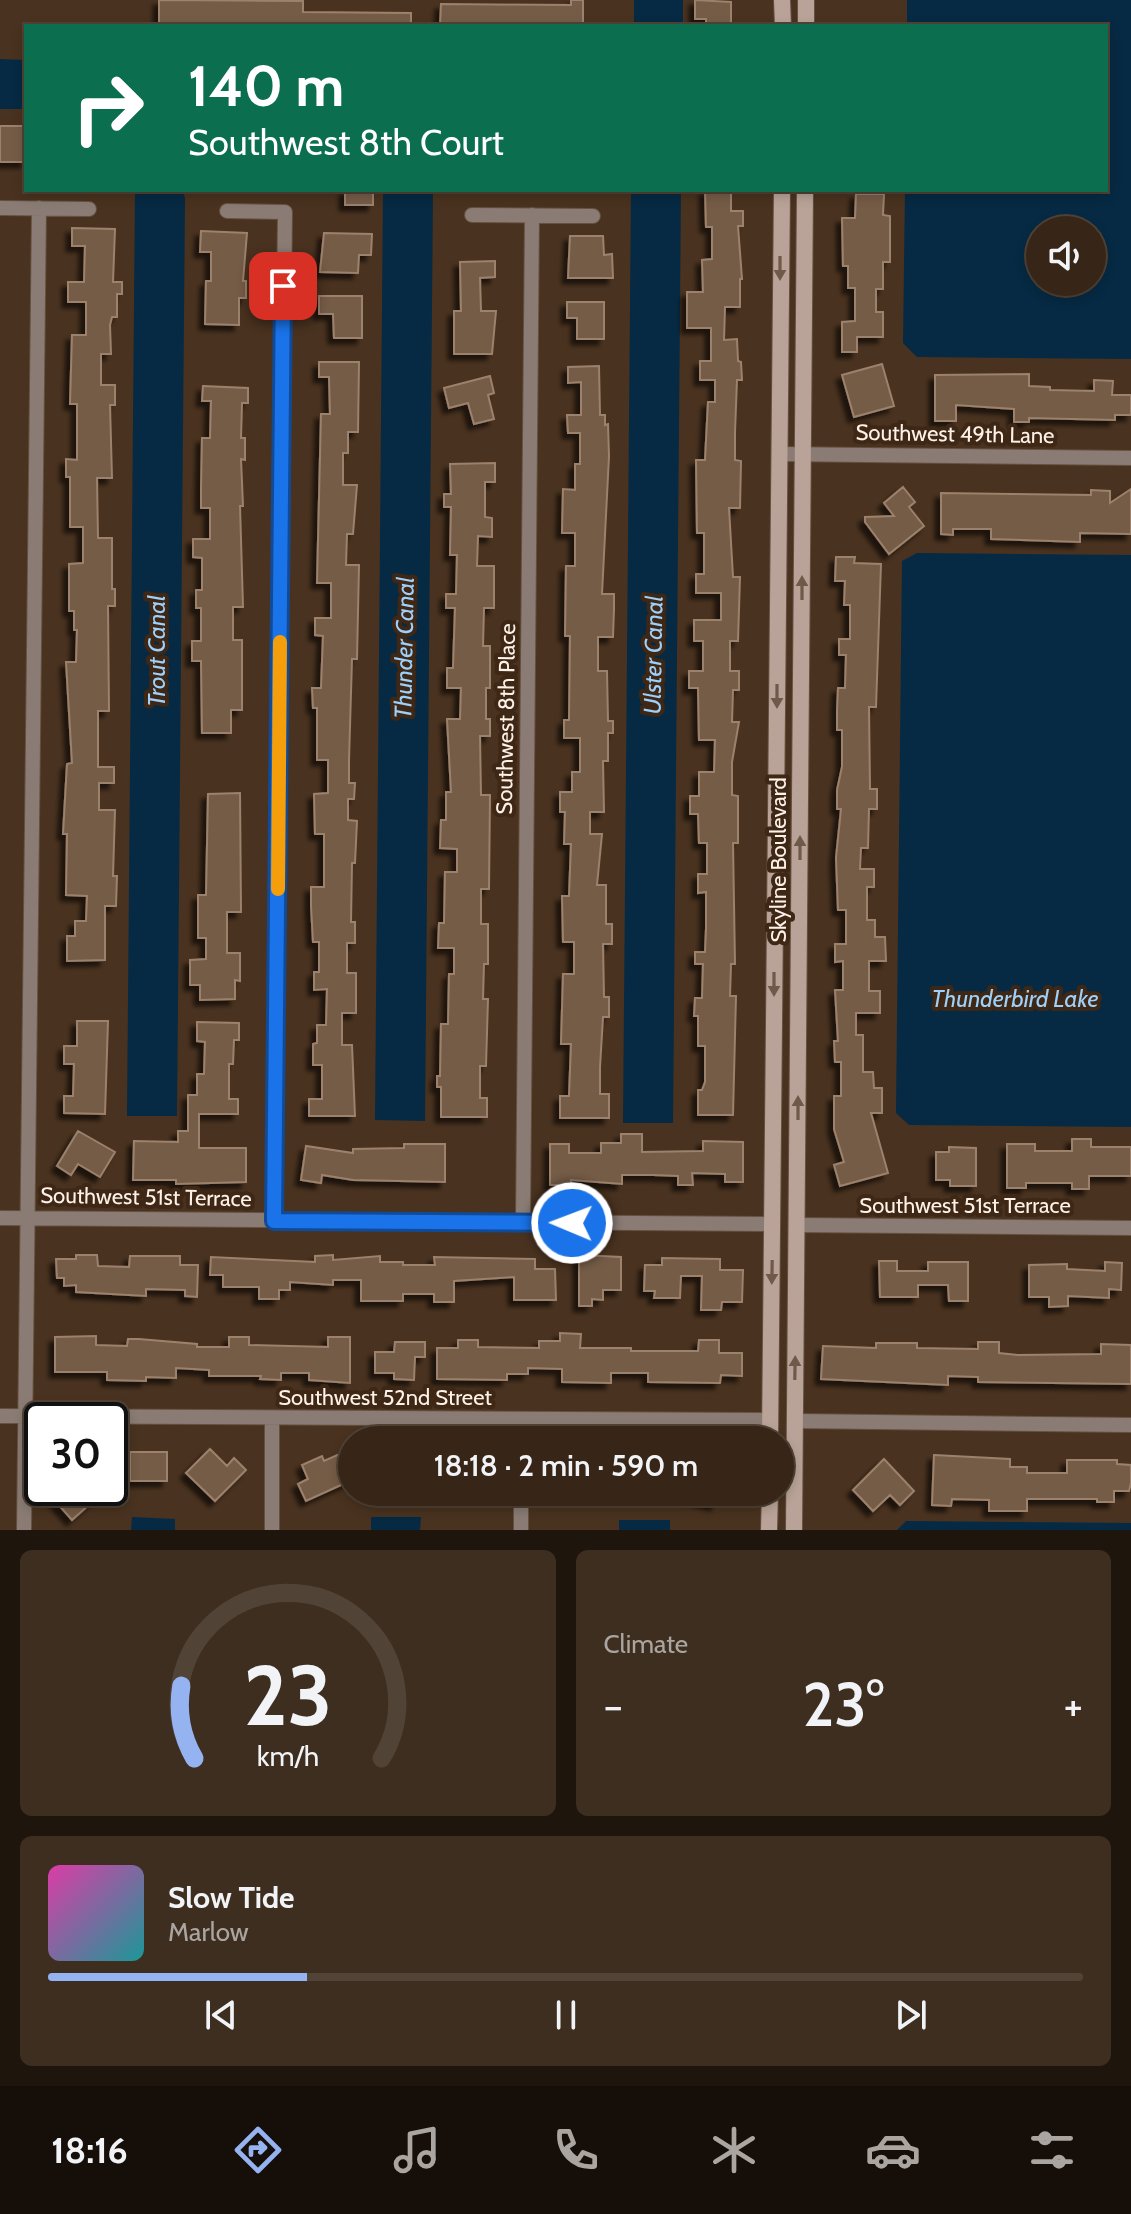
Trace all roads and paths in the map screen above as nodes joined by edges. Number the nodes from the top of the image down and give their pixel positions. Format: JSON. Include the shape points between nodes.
{"nodes":[{"id":1,"x":782,"y":0,"type":"edge"},
{"id":2,"x":806,"y":0,"type":"edge"},
{"id":3,"x":783,"y":24,"type":"edge"},
{"id":4,"x":806,"y":24,"type":"edge"},
{"id":5,"x":782,"y":192,"type":"edge"},
{"id":6,"x":805,"y":192,"type":"edge"},
{"id":7,"x":0,"y":208,"type":"edge"},
{"id":8,"x":39,"y":208,"type":"junction"},
{"id":9,"x":89,"y":209,"type":"dead end"},
{"id":10,"x":227,"y":211,"type":"dead end"},
{"id":11,"x":472,"y":215,"type":"dead end"},
{"id":12,"x":532,"y":215,"type":"junction"},
{"id":13,"x":593,"y":216,"type":"dead end"},
{"id":14,"x":779,"y":454,"type":"junction"},
{"id":15,"x":803,"y":454,"type":"junction"},
{"id":16,"x":1131,"y":458,"type":"edge"},
{"id":17,"x":0,"y":1218,"type":"edge"},
{"id":18,"x":28,"y":1218,"type":"junction"},
{"id":19,"x":274,"y":1221,"type":"junction"},
{"id":20,"x":523,"y":1222,"type":"junction"},
{"id":21,"x":771,"y":1224,"type":"junction"},
{"id":22,"x":798,"y":1225,"type":"junction"},
{"id":23,"x":1131,"y":1228,"type":"edge"},
{"id":24,"x":24,"y":1402,"type":"edge"},
{"id":25,"x":0,"y":1416,"type":"edge"},
{"id":26,"x":24,"y":1416,"type":"edge"},
{"id":27,"x":128,"y":1417,"type":"edge"},
{"id":28,"x":272,"y":1418,"type":"junction"},
{"id":29,"x":520,"y":1420,"type":"junction"},
{"id":30,"x":770,"y":1420,"type":"junction"},
{"id":31,"x":795,"y":1421,"type":"junction"},
{"id":32,"x":1131,"y":1425,"type":"edge"},
{"id":33,"x":520,"y":1426,"type":"edge"},
{"id":34,"x":770,"y":1426,"type":"edge"},
{"id":35,"x":24,"y":1506,"type":"edge"},
{"id":36,"x":521,"y":1506,"type":"edge"},
{"id":37,"x":770,"y":1506,"type":"edge"},
{"id":38,"x":24,"y":1530,"type":"edge"},
{"id":39,"x":272,"y":1530,"type":"edge"},
{"id":40,"x":521,"y":1530,"type":"edge"},
{"id":41,"x":769,"y":1530,"type":"edge"},
{"id":42,"x":794,"y":1530,"type":"edge"}],
"edges":[{"from":1,"to":3,"type":"street"},
{"from":2,"to":4,"type":"street"},
{"from":5,"to":14,"type":"street","name":"Skyline Boulevard","one_way":true},
{"from":6,"to":15,"type":"street","name":"Skyline Boulevard"},
{"from":7,"to":8,"type":"street"},
{"from":8,"to":9,"type":"street"},
{"from":8,"to":18,"type":"street"},
{"from":10,"to":19,"type":"street","via":[[285,212]]},
{"from":11,"to":12,"type":"street"},
{"from":12,"to":13,"type":"street"},
{"from":12,"to":20,"type":"street","name":"Southwest 8th Place"},
{"from":14,"to":15,"type":"street","name":"Southwest 49th Lane"},
{"from":14,"to":21,"type":"street","name":"Skyline Boulevard","one_way":true},
{"from":15,"to":16,"type":"street","name":"Southwest 49th Lane"},
{"from":22,"to":15,"type":"street","name":"Skyline Boulevard","one_way":true},
{"from":17,"to":18,"type":"street","name":"Southwest 51st Terrace"},
{"from":18,"to":19,"type":"street","name":"Southwest 51st Terrace"},
{"from":18,"to":24,"type":"street"},
{"from":19,"to":20,"type":"street","name":"Southwest 51st Terrace"},
{"from":20,"to":21,"type":"street","name":"Southwest 51st Terrace"},
{"from":21,"to":22,"type":"street"},
{"from":21,"to":30,"type":"street","name":"Skyline Boulevard","one_way":true},
{"from":22,"to":23,"type":"street","name":"Southwest 51st Terrace"},
{"from":31,"to":22,"type":"street","name":"Skyline Boulevard","one_way":true},
{"from":25,"to":26,"type":"street","name":"Southwest 52nd Street"},
{"from":27,"to":28,"type":"street","name":"Southwest 52nd Street"},
{"from":28,"to":29,"type":"street","name":"Southwest 52nd Street"},
{"from":28,"to":39,"type":"street"},
{"from":29,"to":30,"type":"street","name":"Southwest 52nd Street"},
{"from":29,"to":33,"type":"street"},
{"from":30,"to":31,"type":"street"},
{"from":30,"to":34,"type":"street","name":"Skyline Boulevard"},
{"from":31,"to":32,"type":"street"},
{"from":31,"to":42,"type":"street","name":"Skyline Boulevard"},
{"from":35,"to":38,"type":"street"},
{"from":36,"to":40,"type":"street"},
{"from":37,"to":41,"type":"street"}]}
